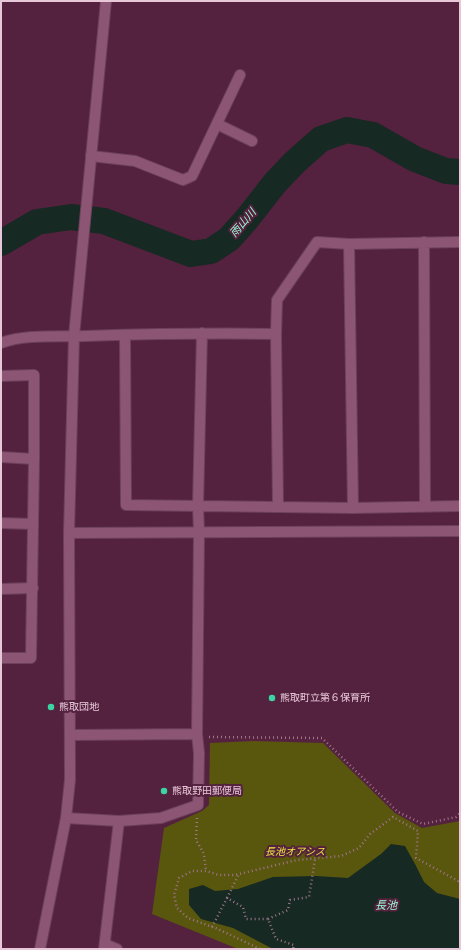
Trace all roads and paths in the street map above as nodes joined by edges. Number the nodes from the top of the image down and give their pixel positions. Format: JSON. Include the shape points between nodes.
{"nodes":[{"id":1,"x":106,"y":1,"type":"edge"},
{"id":2,"x":240,"y":75,"type":"dead end"},
{"id":3,"x":217,"y":124,"type":"junction"},
{"id":4,"x":252,"y":141,"type":"dead end"},
{"id":5,"x":91,"y":156,"type":"junction"},
{"id":6,"x":424,"y":242,"type":"junction"},
{"id":7,"x":460,"y":242,"type":"edge"},
{"id":8,"x":349,"y":244,"type":"junction"},
{"id":9,"x":202,"y":333,"type":"junction"},
{"id":10,"x":276,"y":334,"type":"junction"},
{"id":11,"x":125,"y":335,"type":"junction"},
{"id":12,"x":74,"y":336,"type":"junction"},
{"id":13,"x":1,"y":343,"type":"edge"},
{"id":14,"x":1,"y":376,"type":"edge"},
{"id":15,"x":1,"y":457,"type":"edge"},
{"id":16,"x":34,"y":460,"type":"junction"},
{"id":17,"x":198,"y":506,"type":"junction"},
{"id":18,"x":425,"y":506,"type":"junction"},
{"id":19,"x":460,"y":506,"type":"edge"},
{"id":20,"x":278,"y":507,"type":"junction"},
{"id":21,"x":354,"y":508,"type":"junction"},
{"id":22,"x":1,"y":523,"type":"edge"},
{"id":23,"x":33,"y":524,"type":"junction"},
{"id":24,"x":460,"y":531,"type":"edge"},
{"id":25,"x":199,"y":532,"type":"junction"},
{"id":26,"x":69,"y":533,"type":"junction"},
{"id":27,"x":33,"y":588,"type":"junction"},
{"id":28,"x":1,"y":589,"type":"edge"},
{"id":29,"x":1,"y":658,"type":"edge"},
{"id":30,"x":197,"y":734,"type":"junction"},
{"id":31,"x":71,"y":735,"type":"junction"},
{"id":32,"x":198,"y":805,"type":"junction"},
{"id":33,"x":460,"y":813,"type":"edge"},
{"id":34,"x":66,"y":818,"type":"junction"},
{"id":35,"x":119,"y":821,"type":"junction"},
{"id":36,"x":315,"y":859,"type":"junction"},
{"id":37,"x":206,"y":871,"type":"junction"},
{"id":38,"x":239,"y":874,"type":"junction"},
{"id":39,"x":460,"y":880,"type":"edge"},
{"id":40,"x":227,"y":898,"type":"junction"},
{"id":41,"x":268,"y":919,"type":"junction"},
{"id":42,"x":212,"y":927,"type":"junction"},
{"id":43,"x":104,"y":946,"type":"edge"},
{"id":44,"x":40,"y":949,"type":"edge"},
{"id":45,"x":117,"y":949,"type":"edge"},
{"id":46,"x":260,"y":949,"type":"edge"},
{"id":47,"x":293,"y":949,"type":"edge"}],
"edges":[{"from":1,"to":5,"type":"street"},
{"from":2,"to":3,"type":"street"},
{"from":3,"to":4,"type":"street"},
{"from":3,"to":5,"type":"street","via":[[192,176],[183,180],[135,161]]},
{"from":5,"to":12,"type":"street"},
{"from":6,"to":7,"type":"street"},
{"from":6,"to":8,"type":"street"},
{"from":6,"to":18,"type":"street"},
{"from":8,"to":10,"type":"street","via":[[317,242],[277,300]]},
{"from":8,"to":21,"type":"street"},
{"from":9,"to":10,"type":"street"},
{"from":9,"to":11,"type":"street"},
{"from":9,"to":17,"type":"street"},
{"from":10,"to":20,"type":"street"},
{"from":11,"to":12,"type":"street"},
{"from":11,"to":17,"type":"street","via":[[126,505]]},
{"from":12,"to":13,"type":"street","via":[[13,338]]},
{"from":12,"to":26,"type":"street"},
{"from":14,"to":16,"type":"street","via":[[34,375]]},
{"from":15,"to":16,"type":"street"},
{"from":16,"to":23,"type":"street"},
{"from":17,"to":20,"type":"street"},
{"from":17,"to":25,"type":"street"},
{"from":18,"to":19,"type":"street"},
{"from":18,"to":21,"type":"street"},
{"from":20,"to":21,"type":"street"},
{"from":22,"to":23,"type":"street"},
{"from":23,"to":27,"type":"street"},
{"from":24,"to":25,"type":"street"},
{"from":25,"to":26,"type":"street"},
{"from":25,"to":30,"type":"street"},
{"from":26,"to":31,"type":"street"},
{"from":27,"to":28,"type":"street"},
{"from":27,"to":29,"type":"street","via":[[31,658]]},
{"from":30,"to":31,"type":"street"},
{"from":30,"to":32,"type":"street"},
{"from":30,"to":33,"type":"path","via":[[210,737],[322,738],[398,812],[423,824],[456,817]]},
{"from":31,"to":34,"type":"street"},
{"from":32,"to":35,"type":"street","via":[[162,818]]},
{"from":32,"to":37,"type":"path","via":[[196,840],[204,854]]},
{"from":34,"to":35,"type":"street"},
{"from":34,"to":44,"type":"street"},
{"from":35,"to":43,"type":"street"},
{"from":36,"to":38,"type":"path","via":[[297,860]]},
{"from":36,"to":39,"type":"path","via":[[341,856],[359,848],[370,834],[393,817],[418,831],[416,858]]},
{"from":36,"to":41,"type":"path","via":[[309,897],[290,900],[288,910]]},
{"from":37,"to":38,"type":"path","via":[[219,875]]},
{"from":37,"to":42,"type":"path","via":[[192,872],[179,878],[174,895],[177,908],[188,918]]},
{"from":38,"to":40,"type":"path"},
{"from":40,"to":41,"type":"path","via":[[243,907],[246,919]]},
{"from":40,"to":42,"type":"path"},
{"from":41,"to":47,"type":"path","via":[[276,939],[294,945]]},
{"from":42,"to":46,"type":"path"},
{"from":43,"to":45,"type":"street"}]}
